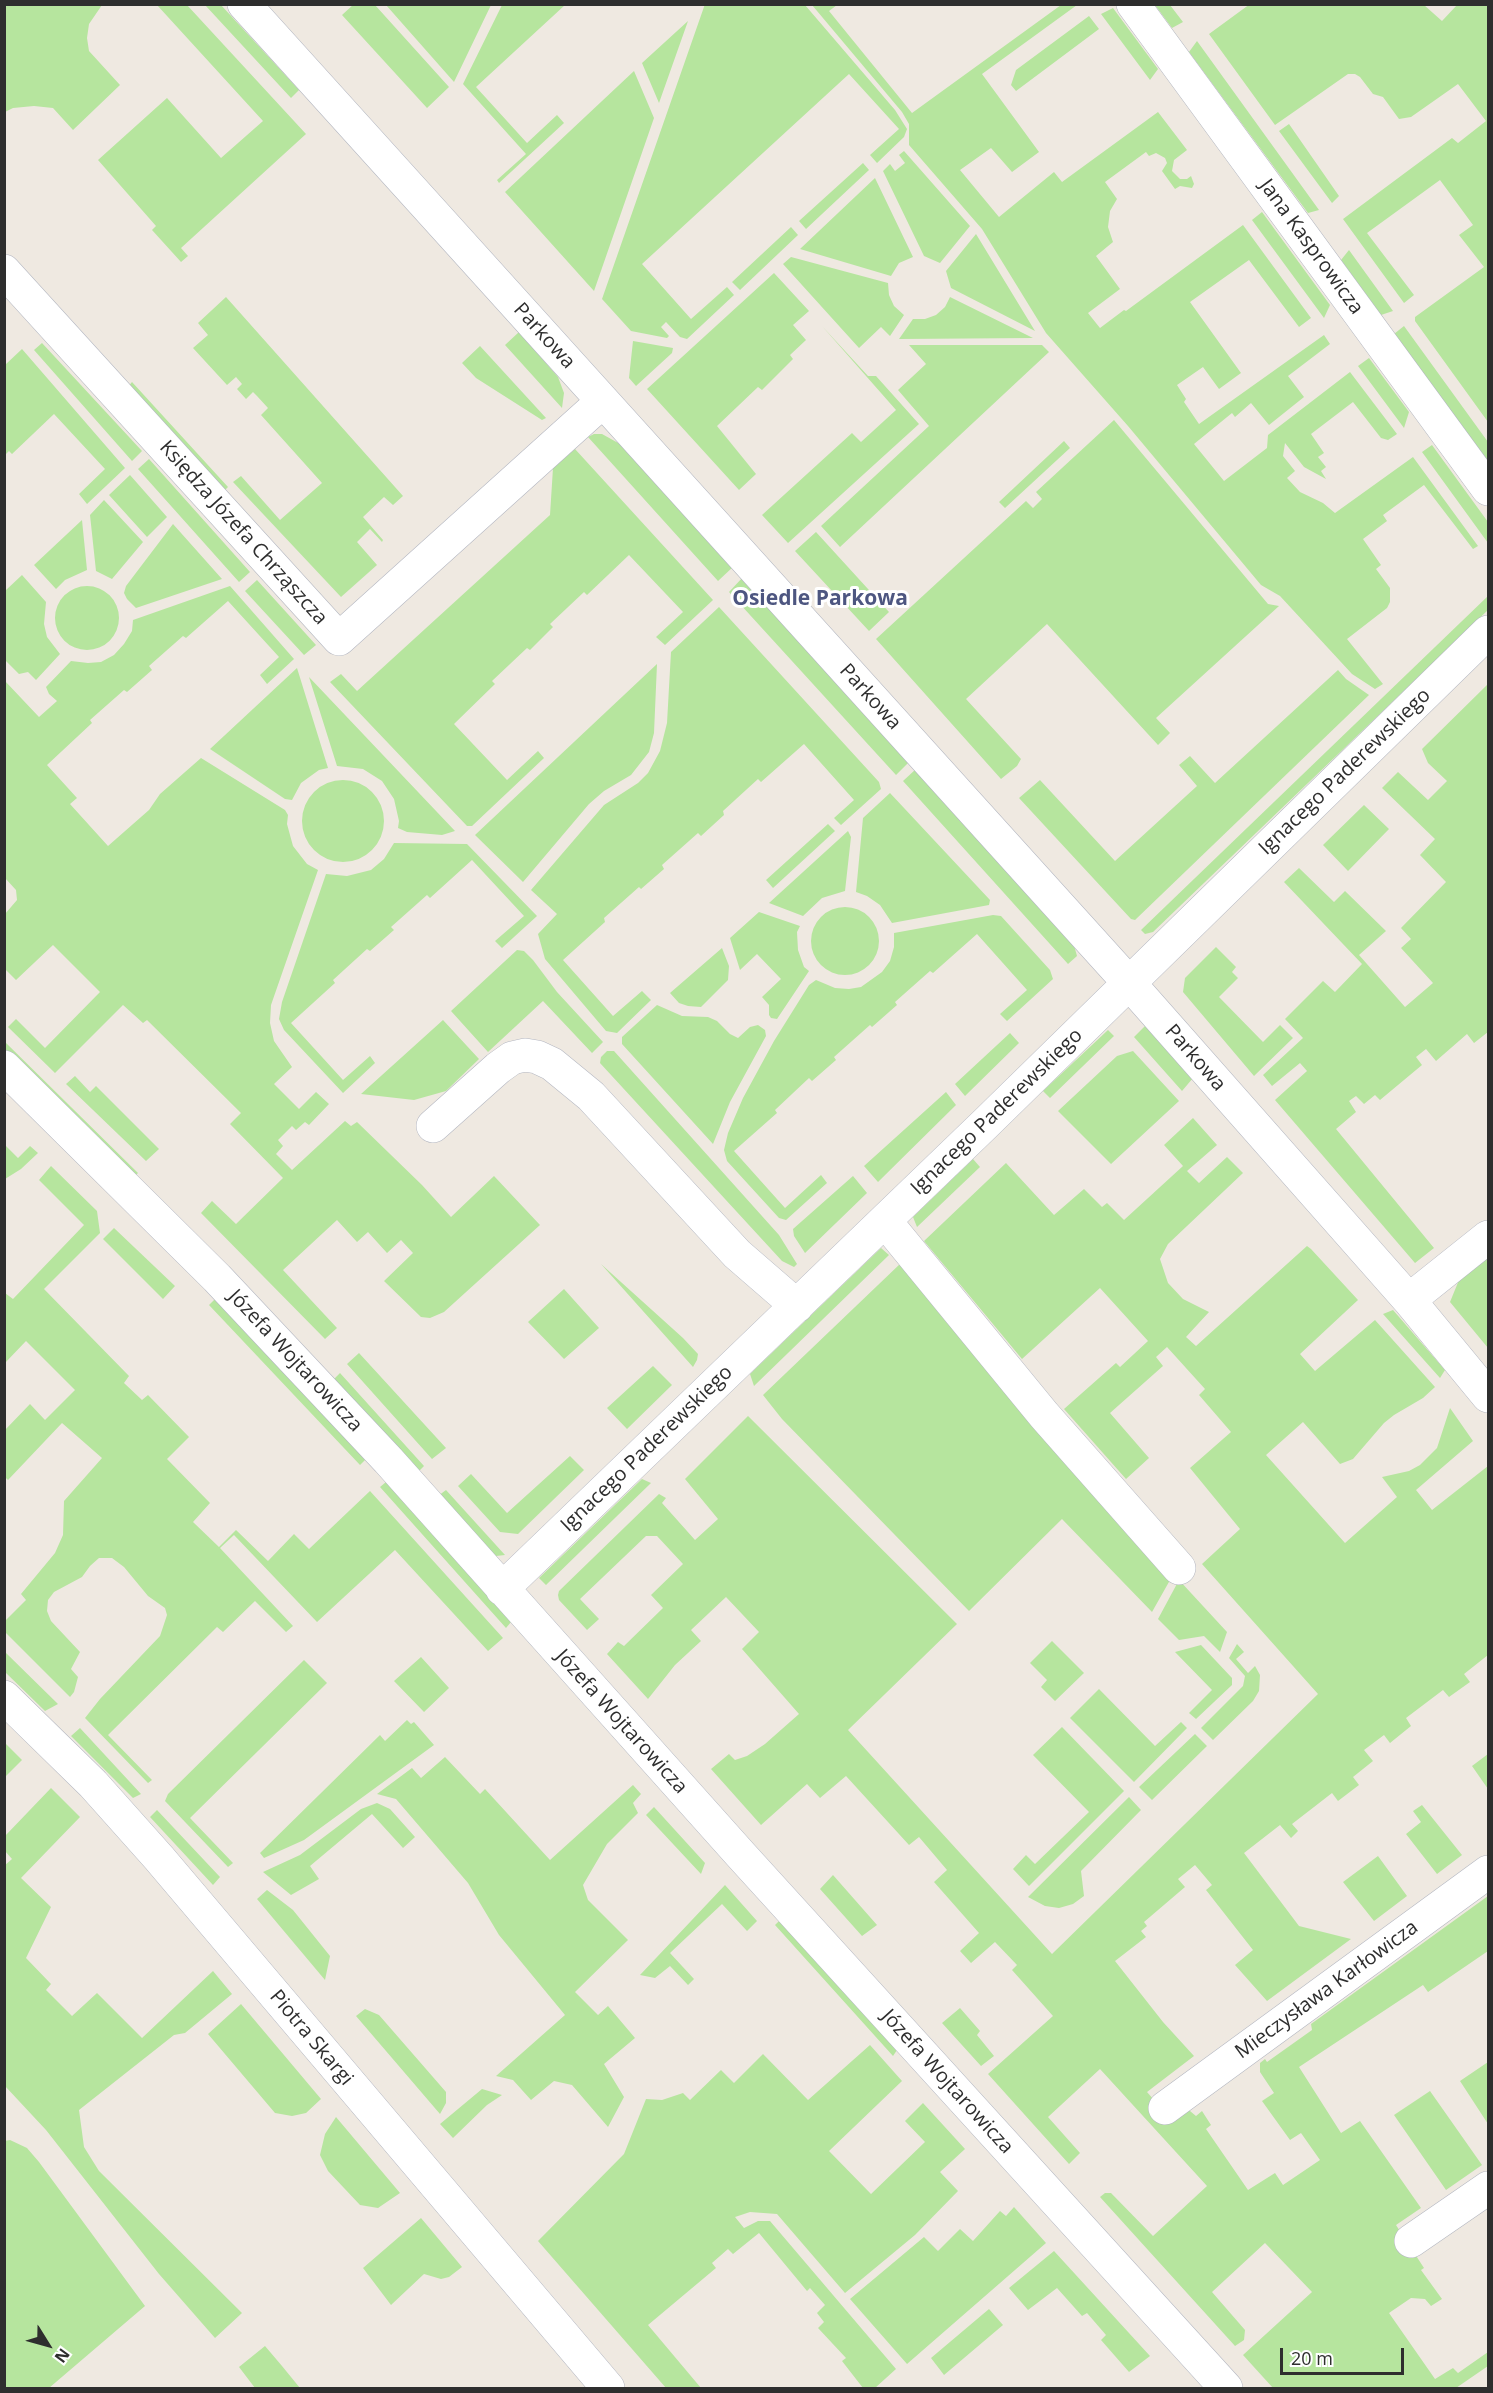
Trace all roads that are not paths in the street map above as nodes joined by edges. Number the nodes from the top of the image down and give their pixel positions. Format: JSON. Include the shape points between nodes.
{"nodes":[{"id":1,"x":244,"y":4,"type":"edge"},
{"id":2,"x":1133,"y":4,"type":"edge"},
{"id":3,"x":4,"y":271,"type":"edge"},
{"id":4,"x":603,"y":401,"type":"junction"},
{"id":5,"x":1488,"y":489,"type":"edge"},
{"id":6,"x":1488,"y":632,"type":"edge"},
{"id":7,"x":1130,"y":984,"type":"junction"},
{"id":8,"x":4,"y":1067,"type":"edge"},
{"id":9,"x":433,"y":1126,"type":"dead end"},
{"id":10,"x":885,"y":1221,"type":"junction"},
{"id":11,"x":1488,"y":1237,"type":"edge"},
{"id":12,"x":1409,"y":1300,"type":"junction"},
{"id":13,"x":796,"y":1306,"type":"junction"},
{"id":14,"x":1488,"y":1396,"type":"edge"},
{"id":15,"x":1179,"y":1568,"type":"dead end"},
{"id":16,"x":502,"y":1589,"type":"junction"},
{"id":17,"x":4,"y":1697,"type":"edge"},
{"id":18,"x":1488,"y":1872,"type":"edge"},
{"id":19,"x":1165,"y":2108,"type":"dead end"},
{"id":20,"x":1488,"y":2188,"type":"edge"},
{"id":21,"x":1411,"y":2241,"type":"dead end"},
{"id":22,"x":608,"y":2388,"type":"edge"},
{"id":23,"x":1226,"y":2388,"type":"edge"}],
"edges":[{"from":1,"to":4,"type":"street","name":"Parkowa"},
{"from":2,"to":5,"type":"street","name":"Jana Kasprowicza"},
{"from":3,"to":4,"type":"street","name":"Księdza Józefa Chrząszcza","via":[[339,639]]},
{"from":4,"to":7,"type":"street","name":"Parkowa"},
{"from":6,"to":7,"type":"street","name":"Ignacego Paderewskiego"},
{"from":7,"to":10,"type":"street","name":"Ignacego Paderewskiego"},
{"from":7,"to":12,"type":"street","name":"Parkowa"},
{"from":8,"to":16,"type":"street","name":"Józefa Wojtarowicza","via":[[231,1293],[388,1460]]},
{"from":9,"to":13,"type":"street","via":[[512,1058],[525,1055],[552,1064],[591,1096],[737,1254]]},
{"from":10,"to":13,"type":"street","name":"Ignacego Paderewskiego"},
{"from":10,"to":15,"type":"street","via":[[1044,1415]]},
{"from":11,"to":12,"type":"street"},
{"from":12,"to":14,"type":"street","name":"Parkowa"},
{"from":13,"to":16,"type":"street","name":"Ignacego Paderewskiego"},
{"from":16,"to":23,"type":"street","name":"Józefa Wojtarowicza"},
{"from":17,"to":22,"type":"street","name":"Piotra Skargi","via":[[93,1784],[159,1858]]},
{"from":18,"to":19,"type":"street","name":"Mieczysława Karłowicza"},
{"from":20,"to":21,"type":"street"}]}
